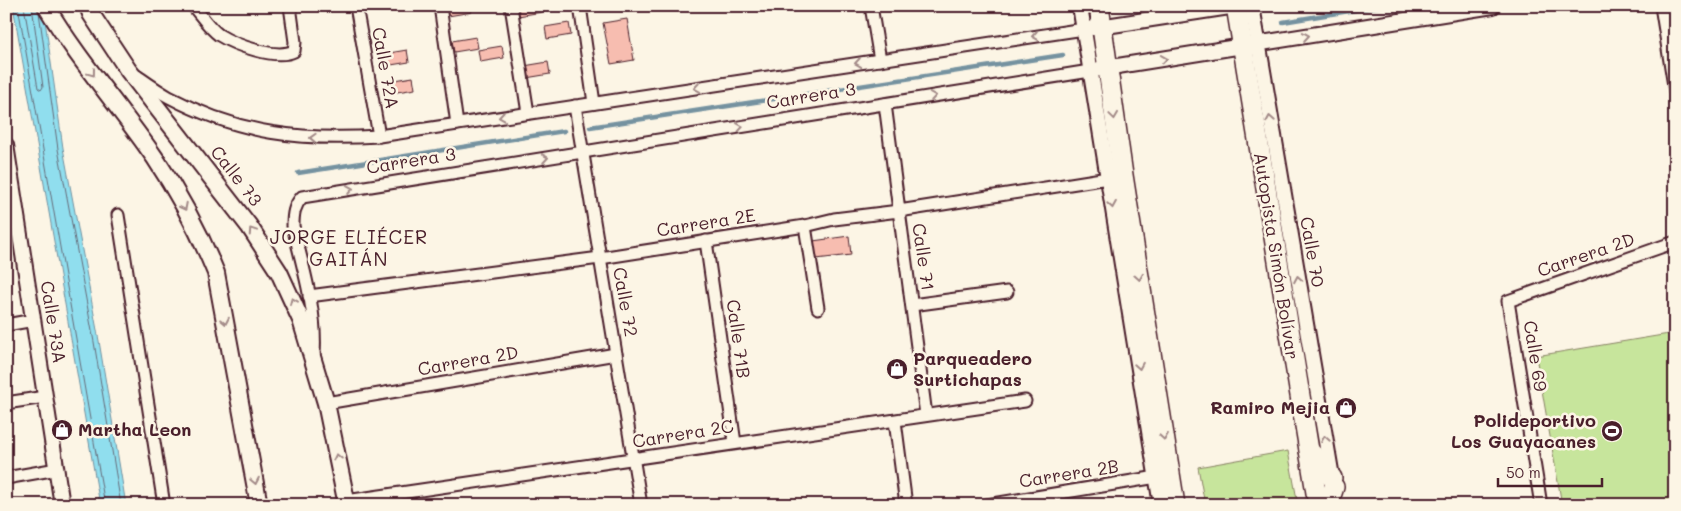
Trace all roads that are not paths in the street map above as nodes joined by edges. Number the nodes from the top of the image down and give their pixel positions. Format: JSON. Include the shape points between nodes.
{"nodes":[{"id":1,"x":46,"y":6,"type":"edge"},
{"id":2,"x":88,"y":6,"type":"edge"},
{"id":3,"x":193,"y":6,"type":"edge"},
{"id":4,"x":290,"y":6,"type":"edge"},
{"id":5,"x":356,"y":6,"type":"edge"},
{"id":6,"x":440,"y":6,"type":"edge"},
{"id":7,"x":511,"y":6,"type":"edge"},
{"id":8,"x":580,"y":6,"type":"edge"},
{"id":9,"x":871,"y":6,"type":"edge"},
{"id":10,"x":1080,"y":6,"type":"edge"},
{"id":11,"x":1098,"y":6,"type":"edge"},
{"id":12,"x":1236,"y":6,"type":"edge"},
{"id":13,"x":1252,"y":6,"type":"edge"},
{"id":14,"x":1493,"y":6,"type":"edge"},
{"id":15,"x":1661,"y":6,"type":"edge"},
{"id":16,"x":1093,"y":28,"type":"junction"},
{"id":17,"x":1250,"y":45,"type":"junction"},
{"id":18,"x":880,"y":60,"type":"junction"},
{"id":19,"x":1099,"y":69,"type":"junction"},
{"id":20,"x":128,"y":70,"type":"junction"},
{"id":21,"x":1675,"y":92,"type":"edge"},
{"id":22,"x":594,"y":103,"type":"junction"},
{"id":23,"x":885,"y":104,"type":"junction"},
{"id":24,"x":575,"y":106,"type":"junction"},
{"id":25,"x":528,"y":113,"type":"junction"},
{"id":26,"x":457,"y":124,"type":"junction"},
{"id":27,"x":379,"y":136,"type":"junction"},
{"id":28,"x":6,"y":145,"type":"edge"},
{"id":29,"x":583,"y":152,"type":"junction"},
{"id":30,"x":1108,"y":178,"type":"junction"},
{"id":31,"x":899,"y":211,"type":"junction"},
{"id":32,"x":12,"y":213,"type":"edge"},
{"id":33,"x":118,"y":215,"type":"dead end"},
{"id":34,"x":805,"y":226,"type":"junction"},
{"id":35,"x":706,"y":241,"type":"junction"},
{"id":36,"x":1675,"y":242,"type":"edge"},
{"id":37,"x":600,"y":258,"type":"junction"},
{"id":38,"x":1008,"y":292,"type":"dead end"},
{"id":39,"x":309,"y":296,"type":"junction"},
{"id":40,"x":1508,"y":301,"type":"joint"},
{"id":41,"x":912,"y":305,"type":"junction"},
{"id":42,"x":818,"y":308,"type":"dead end"},
{"id":43,"x":34,"y":320,"type":"junction"},
{"id":44,"x":6,"y":325,"type":"edge"},
{"id":45,"x":616,"y":354,"type":"junction"},
{"id":46,"x":313,"y":360,"type":"junction"},
{"id":47,"x":45,"y":397,"type":"junction"},
{"id":48,"x":1025,"y":401,"type":"dead end"},
{"id":49,"x":6,"y":403,"type":"edge"},
{"id":50,"x":326,"y":403,"type":"junction"},
{"id":51,"x":926,"y":415,"type":"junction"},
{"id":52,"x":895,"y":420,"type":"junction"},
{"id":53,"x":736,"y":443,"type":"junction"},
{"id":54,"x":1309,"y":450,"type":"junction"},
{"id":55,"x":634,"y":460,"type":"junction"},
{"id":56,"x":57,"y":469,"type":"junction"},
{"id":57,"x":1157,"y":477,"type":"junction"},
{"id":58,"x":6,"y":478,"type":"edge"},
{"id":59,"x":1332,"y":494,"type":"edge"},
{"id":60,"x":346,"y":503,"type":"edge"},
{"id":61,"x":62,"y":505,"type":"edge"},
{"id":62,"x":164,"y":505,"type":"edge"},
{"id":63,"x":259,"y":505,"type":"edge"},
{"id":64,"x":641,"y":505,"type":"edge"},
{"id":65,"x":906,"y":505,"type":"edge"},
{"id":66,"x":987,"y":505,"type":"edge"},
{"id":67,"x":1161,"y":505,"type":"edge"},
{"id":68,"x":1175,"y":505,"type":"edge"},
{"id":69,"x":1318,"y":505,"type":"edge"},
{"id":70,"x":1541,"y":505,"type":"edge"}],
"edges":[{"from":1,"to":63,"type":"main road","one_way":true,"via":[[174,187],[210,259],[216,274]]},
{"from":2,"to":20,"type":"main road","name":"Calle 73"},
{"from":3,"to":4,"type":"street","via":[[218,34],[248,48],[288,54],[294,51],[295,42]]},
{"from":5,"to":27,"type":"street","name":"Calle 72A"},
{"from":6,"to":26,"type":"street"},
{"from":7,"to":25,"type":"street"},
{"from":8,"to":22,"type":"street"},
{"from":9,"to":18,"type":"street"},
{"from":10,"to":16,"type":"street"},
{"from":11,"to":16,"type":"highway"},
{"from":12,"to":16,"type":"street","name":"Carrera 3"},
{"from":12,"to":17,"type":"highway","name":"Autopista Simón Bolívar"},
{"from":13,"to":17,"type":"street","name":"Calle 70"},
{"from":17,"to":14,"type":"street","name":"Carrera 3","one_way":true},
{"from":15,"to":21,"type":"street"},
{"from":16,"to":18,"type":"street","name":"Carrera 3","one_way":true},
{"from":16,"to":19,"type":"highway"},
{"from":19,"to":17,"type":"street","name":"Carrera 3","one_way":true},
{"from":17,"to":54,"type":"highway","name":"Autopista Simón Bolívar"},
{"from":59,"to":17,"type":"street","name":"Calle 70","one_way":true},
{"from":18,"to":22,"type":"street","name":"Carrera 3","one_way":true},
{"from":23,"to":19,"type":"street","name":"Carrera 3","one_way":true},
{"from":19,"to":30,"type":"street"},
{"from":19,"to":68,"type":"highway","one_way":true,"via":[[1124,184]]},
{"from":27,"to":20,"type":"street","name":"Carrera 3","one_way":true,"via":[[311,138],[243,127],[211,117],[168,96]]},
{"from":46,"to":20,"type":"main road","name":"Calle 73","one_way":true,"via":[[301,320],[279,272],[249,226]]},
{"from":22,"to":24,"type":"street","name":"Carrera 3"},
{"from":29,"to":23,"type":"street","name":"Carrera 3","one_way":true},
{"from":23,"to":31,"type":"street","name":"Calle 71"},
{"from":24,"to":25,"type":"street","name":"Carrera 3"},
{"from":24,"to":29,"type":"street","name":"Calle 72"},
{"from":25,"to":26,"type":"street","name":"Carrera 3","one_way":true},
{"from":26,"to":27,"type":"street","name":"Carrera 3"},
{"from":28,"to":32,"type":"street","name":"Calle 73A"},
{"from":29,"to":37,"type":"street","name":"Calle 72"},
{"from":39,"to":29,"type":"street","name":"Carrera 3","one_way":true,"via":[[293,226],[294,209],[302,197]]},
{"from":30,"to":31,"type":"street","name":"Carrera 2E"},
{"from":30,"to":57,"type":"street","one_way":true},
{"from":31,"to":34,"type":"street","name":"Carrera 2E"},
{"from":31,"to":41,"type":"street","name":"Calle 71"},
{"from":32,"to":43,"type":"street","name":"Calle 73A"},
{"from":33,"to":62,"type":"street"},
{"from":34,"to":35,"type":"street","name":"Carrera 2E"},
{"from":34,"to":42,"type":"street"},
{"from":35,"to":37,"type":"street","name":"Carrera 2E"},
{"from":35,"to":53,"type":"street","name":"Calle 71B"},
{"from":36,"to":40,"type":"street","name":"Carrera 2D"},
{"from":37,"to":39,"type":"street","name":"Carrera 2E"},
{"from":37,"to":45,"type":"street","name":"Calle 72"},
{"from":38,"to":41,"type":"street"},
{"from":39,"to":46,"type":"street","name":"Carrera 3","via":[[315,338]]},
{"from":40,"to":70,"type":"street","name":"Calle 69"},
{"from":41,"to":51,"type":"street","name":"Calle 71"},
{"from":43,"to":44,"type":"street"},
{"from":43,"to":47,"type":"street","name":"Calle 73A"},
{"from":45,"to":50,"type":"street","name":"Carrera 2D"},
{"from":45,"to":55,"type":"street","name":"Calle 72"},
{"from":46,"to":50,"type":"main road","name":"Calle 73"},
{"from":47,"to":49,"type":"street"},
{"from":47,"to":56,"type":"street","name":"Calle 73A"},
{"from":48,"to":51,"type":"street","name":"Carrera 2C"},
{"from":60,"to":50,"type":"main road","name":"Calle 73","one_way":true},
{"from":51,"to":52,"type":"street","name":"Carrera 2C"},
{"from":52,"to":53,"type":"street","name":"Carrera 2C"},
{"from":52,"to":65,"type":"street"},
{"from":53,"to":55,"type":"street","name":"Carrera 2C"},
{"from":54,"to":59,"type":"highway"},
{"from":54,"to":69,"type":"highway","name":"Autopista Simón Bolívar"},
{"from":55,"to":60,"type":"street","name":"Carrera 2C","via":[[359,498]]},
{"from":55,"to":64,"type":"street","name":"Calle 72"},
{"from":56,"to":58,"type":"street"},
{"from":56,"to":61,"type":"street","name":"Calle 73A"},
{"from":57,"to":66,"type":"street","name":"Carrera 2B"},
{"from":57,"to":67,"type":"street"}]}
